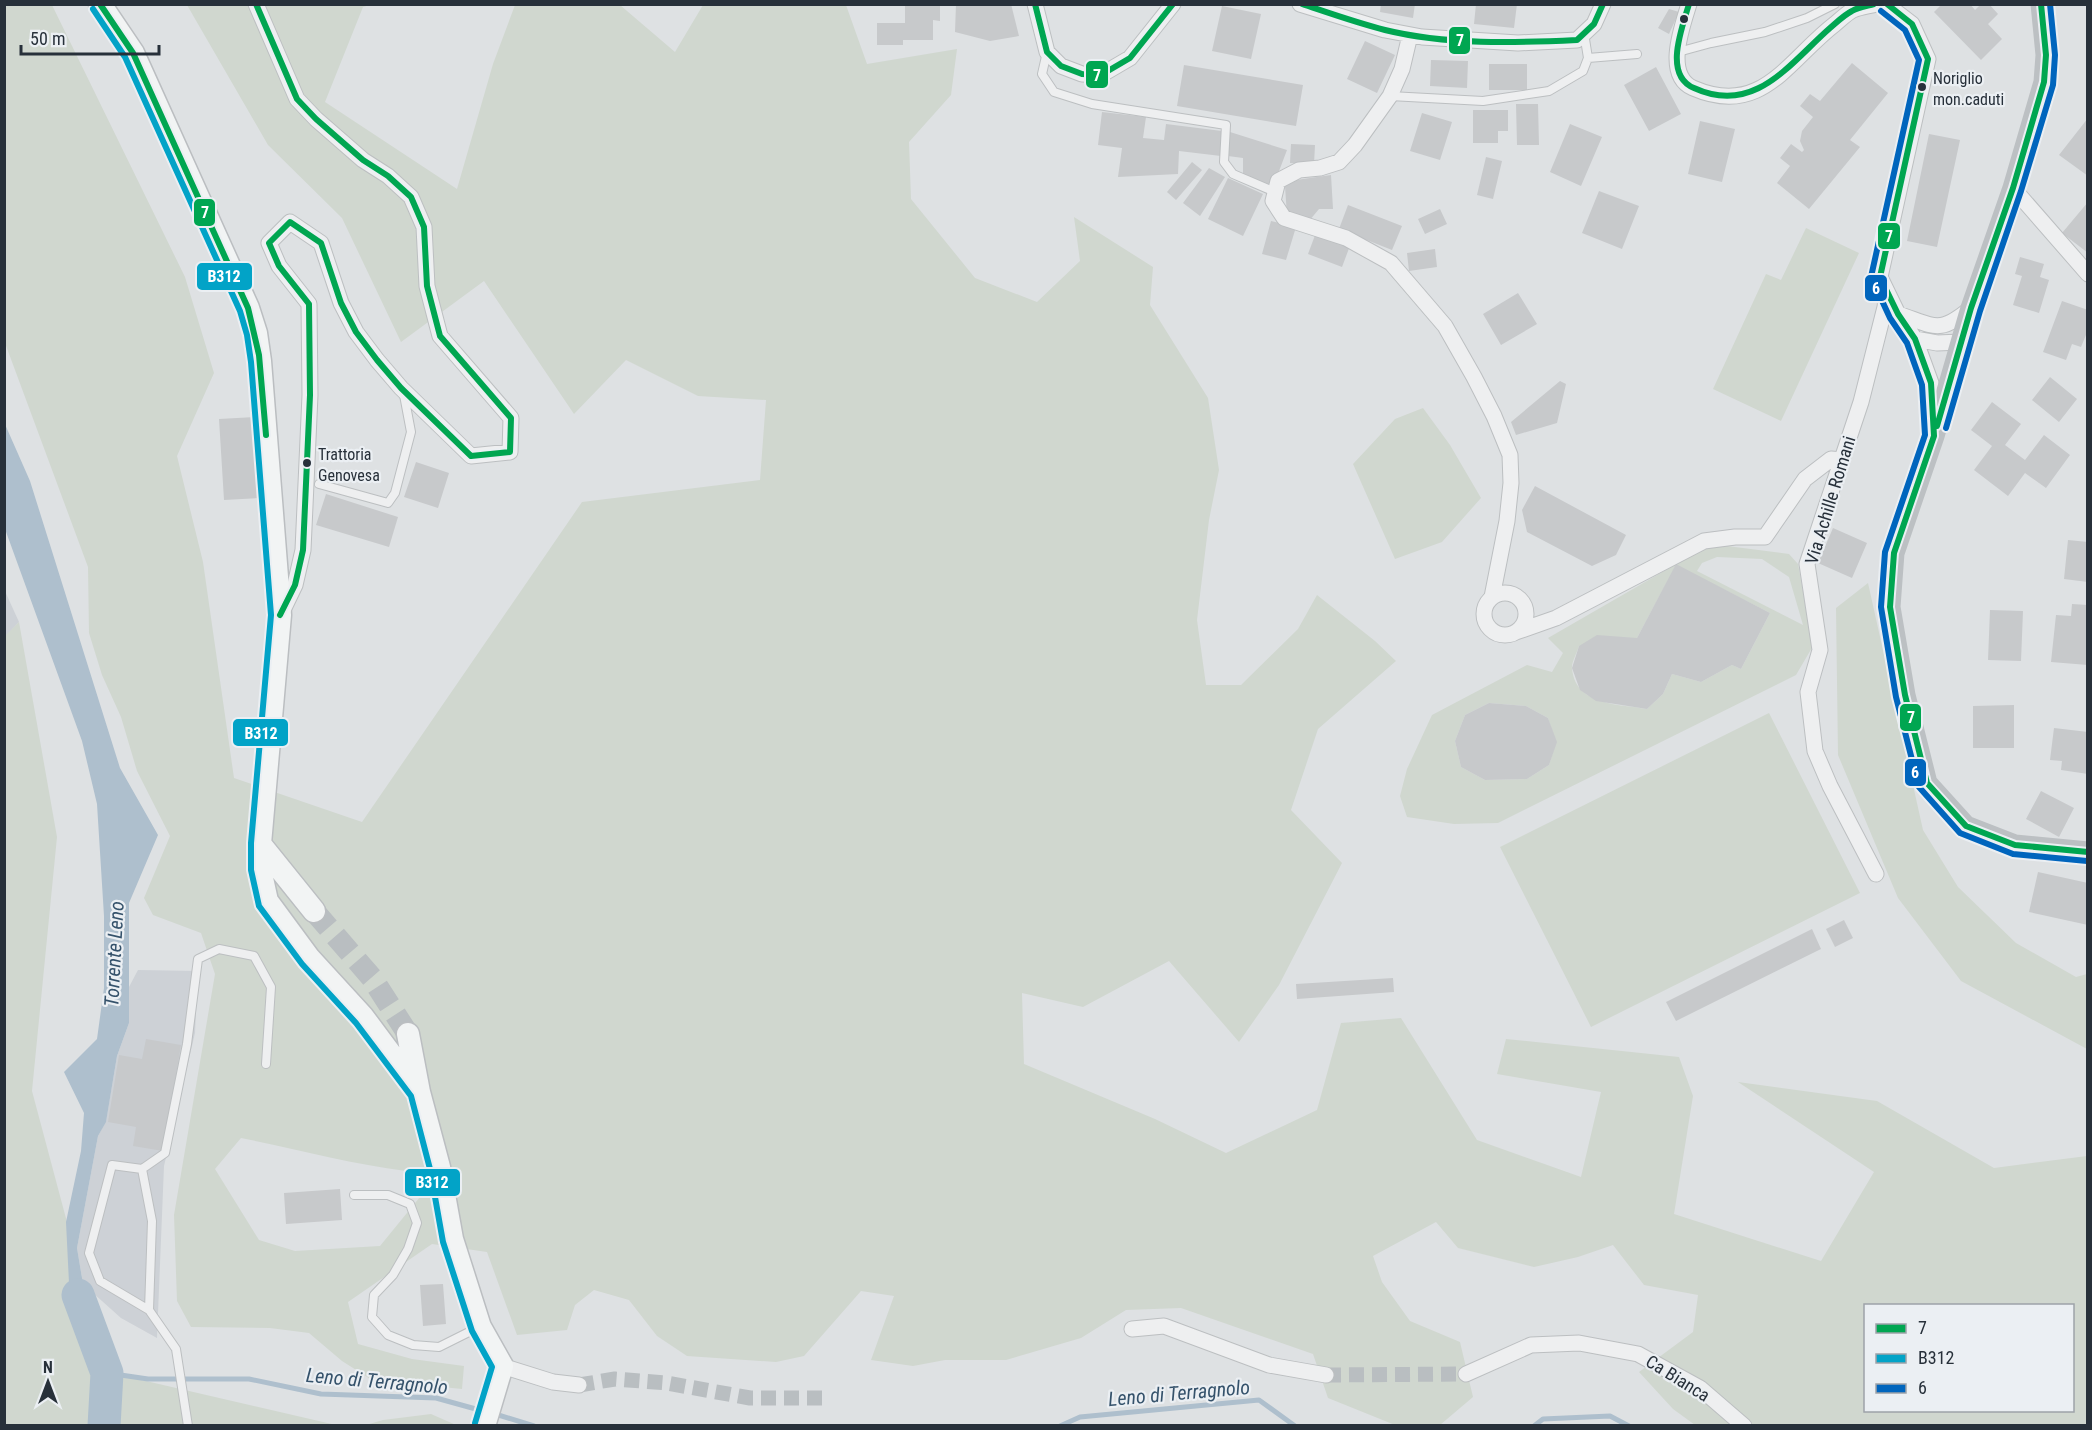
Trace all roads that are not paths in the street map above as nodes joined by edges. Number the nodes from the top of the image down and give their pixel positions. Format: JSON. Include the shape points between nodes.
{"nodes":[{"id":1,"x":100,"y":4,"type":"edge"},
{"id":2,"x":256,"y":4,"type":"edge"},
{"id":3,"x":1035,"y":4,"type":"edge"},
{"id":4,"x":1173,"y":4,"type":"edge"},
{"id":5,"x":1300,"y":4,"type":"edge"},
{"id":6,"x":1603,"y":4,"type":"edge"},
{"id":7,"x":1689,"y":4,"type":"edge"},
{"id":8,"x":1835,"y":4,"type":"edge"},
{"id":9,"x":1876,"y":4,"type":"edge"},
{"id":10,"x":1886,"y":4,"type":"edge"},
{"id":11,"x":2041,"y":4,"type":"edge"},
{"id":12,"x":1584,"y":33,"type":"junction"},
{"id":13,"x":1410,"y":35,"type":"junction"},
{"id":14,"x":1047,"y":52,"type":"junction"},
{"id":15,"x":1678,"y":52,"type":"junction"},
{"id":16,"x":1637,"y":54,"type":"dead end"},
{"id":17,"x":1588,"y":58,"type":"junction"},
{"id":18,"x":1390,"y":96,"type":"junction"},
{"id":19,"x":2013,"y":188,"type":"junction"},
{"id":20,"x":1275,"y":192,"type":"junction"},
{"id":21,"x":2088,"y":274,"type":"edge"},
{"id":22,"x":1887,"y":292,"type":"junction"},
{"id":23,"x":1971,"y":308,"type":"junction"},
{"id":24,"x":1898,"y":314,"type":"junction"},
{"id":25,"x":1940,"y":327,"type":"junction"},
{"id":26,"x":1915,"y":339,"type":"junction"},
{"id":27,"x":1961,"y":342,"type":"junction"},
{"id":28,"x":401,"y":388,"type":"junction"},
{"id":29,"x":1934,"y":436,"type":"junction"},
{"id":30,"x":1842,"y":460,"type":"junction"},
{"id":31,"x":319,"y":484,"type":"dead end"},
{"id":32,"x":1492,"y":597,"type":"junction"},
{"id":33,"x":280,"y":615,"type":"junction"},
{"id":34,"x":1516,"y":632,"type":"junction"},
{"id":35,"x":260,"y":844,"type":"junction"},
{"id":36,"x":2088,"y":852,"type":"edge"},
{"id":37,"x":1876,"y":874,"type":"dead end"},
{"id":38,"x":314,"y":911,"type":"tunnel mouth"},
{"id":39,"x":408,"y":1034,"type":"tunnel mouth"},
{"id":40,"x":266,"y":1064,"type":"dead end"},
{"id":41,"x":419,"y":1092,"type":"junction"},
{"id":42,"x":142,"y":1169,"type":"junction"},
{"id":43,"x":354,"y":1195,"type":"dead end"},
{"id":44,"x":149,"y":1310,"type":"junction"},
{"id":45,"x":480,"y":1327,"type":"junction"},
{"id":46,"x":1132,"y":1329,"type":"dead end"},
{"id":47,"x":499,"y":1374,"type":"junction"},
{"id":48,"x":1466,"y":1374,"type":"tunnel mouth"},
{"id":49,"x":1326,"y":1375,"type":"tunnel mouth"},
{"id":50,"x":579,"y":1385,"type":"tunnel mouth"},
{"id":51,"x":188,"y":1424,"type":"edge"},
{"id":52,"x":484,"y":1425,"type":"edge"},
{"id":53,"x":1744,"y":1425,"type":"edge"}],
"edges":[{"from":1,"to":33,"type":"main road","via":[[133,53],[256,333]]},
{"from":2,"to":28,"type":"street","via":[[297,99],[411,197],[424,227],[427,286],[440,336],[511,418],[510,452],[471,456]]},
{"from":3,"to":14,"type":"street"},
{"from":4,"to":14,"type":"street","via":[[1130,58],[1101,75],[1082,74],[1062,66]]},
{"from":5,"to":13,"type":"street"},
{"from":6,"to":12,"type":"street","via":[[1594,24]]},
{"from":7,"to":15,"type":"street"},
{"from":8,"to":15,"type":"lane","via":[[1765,32]]},
{"from":9,"to":15,"type":"street","via":[[1853,10],[1824,32],[1777,79],[1744,96],[1712,96],[1689,86],[1678,73]]},
{"from":10,"to":22,"type":"street","via":[[1912,24],[1928,58],[1880,277]]},
{"from":11,"to":19,"type":"main road","via":[[2046,55],[2044,82]]},
{"from":12,"to":13,"type":"street","via":[[1577,40],[1518,43]]},
{"from":12,"to":17,"type":"lane"},
{"from":13,"to":18,"type":"street"},
{"from":14,"to":20,"type":"lane","via":[[1042,75],[1054,92],[1092,104],[1226,124],[1224,162],[1233,174]]},
{"from":16,"to":17,"type":"lane"},
{"from":17,"to":18,"type":"lane","via":[[1583,71],[1549,91],[1483,101]]},
{"from":18,"to":20,"type":"street","via":[[1339,162],[1299,170],[1278,181]]},
{"from":19,"to":21,"type":"street"},
{"from":19,"to":23,"type":"main road"},
{"from":20,"to":32,"type":"street","via":[[1273,201],[1284,218],[1346,238],[1391,263],[1445,327],[1474,377],[1510,455],[1507,521]]},
{"from":22,"to":24,"type":"street"},
{"from":22,"to":30,"type":"street","name":"Via Achille Romani","via":[[1861,402]]},
{"from":23,"to":25,"type":"street","via":[[1955,322]]},
{"from":23,"to":27,"type":"main road"},
{"from":24,"to":25,"type":"street"},
{"from":24,"to":26,"type":"street"},
{"from":25,"to":27,"type":"street"},
{"from":26,"to":27,"type":"street"},
{"from":26,"to":29,"type":"street","via":[[1931,383]]},
{"from":27,"to":29,"type":"main road"},
{"from":28,"to":31,"type":"lane","via":[[411,432],[388,503]]},
{"from":28,"to":33,"type":"street","via":[[356,332],[340,303],[321,243],[290,222],[269,243],[279,266],[309,304],[310,395],[303,550],[295,585]]},
{"from":29,"to":36,"type":"main road","via":[[1893,553],[1890,607],[1905,695],[1927,783],[1966,826],[2015,845]]},
{"from":30,"to":34,"type":"street","via":[[1831,459],[1805,479],[1765,537],[1704,541],[1556,618]]},
{"from":30,"to":37,"type":"street","name":"Via Achille Romani","via":[[1807,564],[1820,650],[1808,692],[1815,751]]},
{"from":32,"to":34,"type":"street","via":[[1484,608],[1488,627],[1500,634]]},
{"from":32,"to":34,"type":"street","via":[[1512,593],[1523,602],[1525,622]]},
{"from":33,"to":35,"type":"main road"},
{"from":35,"to":38,"type":"main road"},
{"from":35,"to":41,"type":"main road","via":[[260,869],[267,900],[309,958],[363,1017]]},
{"from":39,"to":41,"type":"main road"},
{"from":40,"to":42,"type":"lane","via":[[271,987],[254,956],[219,949],[198,958],[187,1044],[165,1153]]},
{"from":41,"to":45,"type":"main road","via":[[439,1167],[452,1239]]},
{"from":42,"to":44,"type":"lane","via":[[152,1221]]},
{"from":42,"to":44,"type":"lane","via":[[112,1165],[89,1253],[100,1281]]},
{"from":43,"to":45,"type":"lane","via":[[388,1195],[410,1204],[417,1223],[393,1275],[374,1295],[372,1317],[388,1335],[412,1345],[439,1347]]},
{"from":44,"to":51,"type":"lane","via":[[176,1349]]},
{"from":45,"to":47,"type":"main road"},
{"from":46,"to":49,"type":"street","via":[[1164,1326],[1269,1365]]},
{"from":47,"to":50,"type":"street"},
{"from":47,"to":52,"type":"main road"},
{"from":48,"to":53,"type":"street","name":"Ca Bianca","via":[[1531,1345],[1579,1342],[1638,1354],[1700,1388]]}]}
